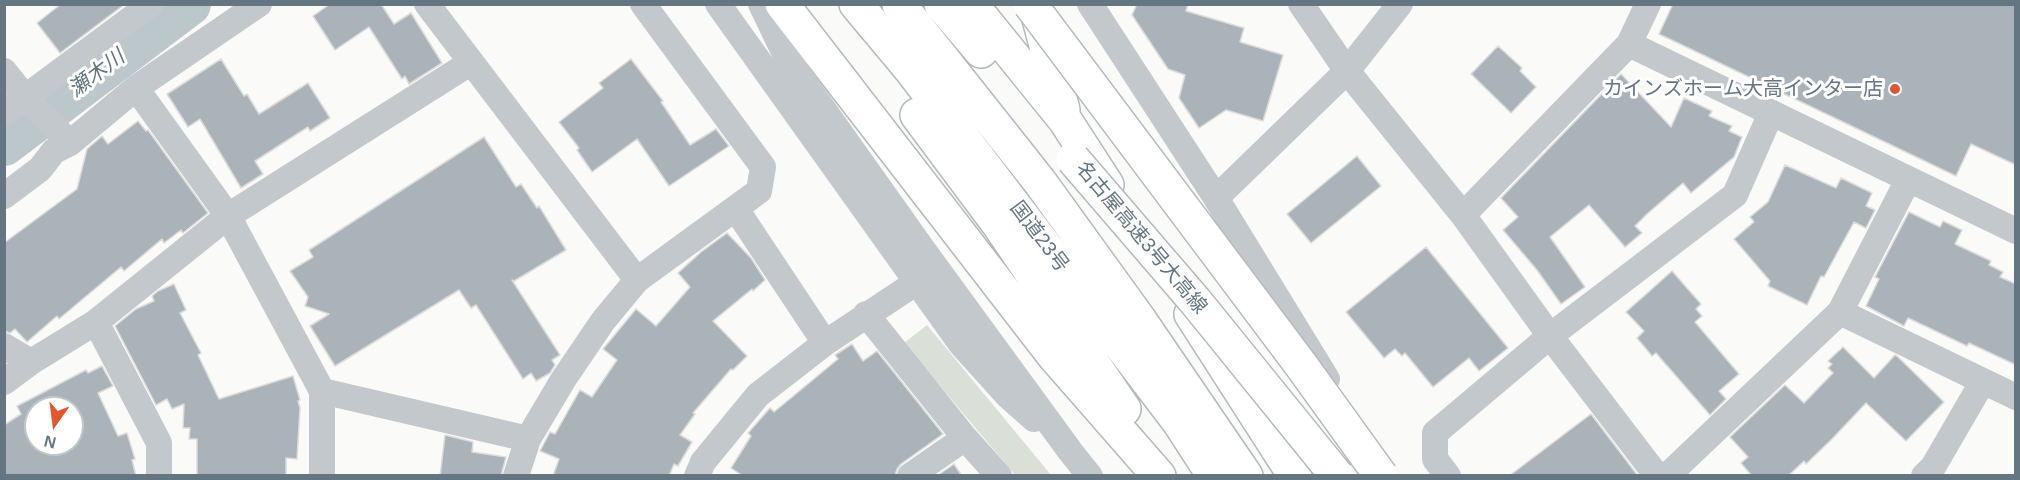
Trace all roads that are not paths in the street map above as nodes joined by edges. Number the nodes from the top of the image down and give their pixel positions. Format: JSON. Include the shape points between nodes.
{"nodes":[{"id":1,"x":151,"y":4,"type":"edge"},
{"id":2,"x":259,"y":4,"type":"edge"},
{"id":3,"x":427,"y":4,"type":"edge"},
{"id":4,"x":643,"y":4,"type":"edge"},
{"id":5,"x":718,"y":4,"type":"edge"},
{"id":6,"x":761,"y":4,"type":"edge"},
{"id":7,"x":782,"y":4,"type":"edge"},
{"id":8,"x":831,"y":4,"type":"edge"},
{"id":9,"x":856,"y":4,"type":"edge"},
{"id":10,"x":900,"y":4,"type":"edge"},
{"id":11,"x":941,"y":4,"type":"edge"},
{"id":12,"x":971,"y":4,"type":"edge"},
{"id":13,"x":1030,"y":4,"type":"edge"},
{"id":14,"x":1036,"y":4,"type":"edge"},
{"id":15,"x":1090,"y":4,"type":"edge"},
{"id":16,"x":1301,"y":4,"type":"edge"},
{"id":17,"x":1400,"y":4,"type":"edge"},
{"id":18,"x":1648,"y":4,"type":"edge"},
{"id":19,"x":1629,"y":44,"type":"junction"},
{"id":20,"x":470,"y":63,"type":"junction"},
{"id":21,"x":4,"y":70,"type":"edge"},
{"id":22,"x":1347,"y":70,"type":"junction"},
{"id":23,"x":136,"y":88,"type":"junction"},
{"id":24,"x":29,"y":100,"type":"junction"},
{"id":25,"x":4,"y":113,"type":"edge"},
{"id":26,"x":1771,"y":113,"type":"junction"},
{"id":27,"x":1065,"y":120,"type":"junction"},
{"id":28,"x":64,"y":138,"type":"junction"},
{"id":29,"x":1908,"y":180,"type":"junction"},
{"id":30,"x":4,"y":196,"type":"edge"},
{"id":31,"x":1216,"y":198,"type":"junction"},
{"id":32,"x":735,"y":209,"type":"junction"},
{"id":33,"x":1463,"y":215,"type":"junction"},
{"id":34,"x":228,"y":216,"type":"junction"},
{"id":35,"x":2016,"y":231,"type":"edge"},
{"id":36,"x":637,"y":280,"type":"junction"},
{"id":37,"x":917,"y":282,"type":"junction"},
{"id":38,"x":1840,"y":312,"type":"junction"},
{"id":39,"x":866,"y":314,"type":"junction"},
{"id":40,"x":96,"y":322,"type":"junction"},
{"id":41,"x":1550,"y":336,"type":"junction"},
{"id":42,"x":825,"y":343,"type":"junction"},
{"id":43,"x":4,"y":346,"type":"edge"},
{"id":44,"x":31,"y":362,"type":"junction"},
{"id":45,"x":1983,"y":381,"type":"junction"},
{"id":46,"x":4,"y":382,"type":"edge"},
{"id":47,"x":322,"y":391,"type":"junction"},
{"id":48,"x":2016,"y":397,"type":"edge"},
{"id":49,"x":965,"y":438,"type":"junction"},
{"id":50,"x":528,"y":439,"type":"junction"},
{"id":51,"x":1070,"y":451,"type":"junction"},
{"id":52,"x":159,"y":476,"type":"edge"},
{"id":53,"x":322,"y":476,"type":"edge"},
{"id":54,"x":516,"y":476,"type":"edge"},
{"id":55,"x":697,"y":476,"type":"edge"},
{"id":56,"x":910,"y":476,"type":"edge"},
{"id":57,"x":999,"y":476,"type":"edge"},
{"id":58,"x":1090,"y":476,"type":"edge"},
{"id":59,"x":1159,"y":476,"type":"edge"},
{"id":60,"x":1168,"y":476,"type":"edge"},
{"id":61,"x":1214,"y":476,"type":"edge"},
{"id":62,"x":1246,"y":476,"type":"edge"},
{"id":63,"x":1295,"y":476,"type":"edge"},
{"id":64,"x":1336,"y":476,"type":"edge"},
{"id":65,"x":1380,"y":476,"type":"edge"},
{"id":66,"x":1448,"y":476,"type":"edge"},
{"id":67,"x":1657,"y":476,"type":"edge"},
{"id":68,"x":1667,"y":476,"type":"edge"},
{"id":69,"x":1924,"y":476,"type":"edge"}],
"edges":[{"from":1,"to":24,"type":"street"},
{"from":2,"to":23,"type":"street"},
{"from":3,"to":20,"type":"street"},
{"from":4,"to":32,"type":"street","via":[[763,167],[759,191]]},
{"from":5,"to":37,"type":"street"},
{"from":6,"to":51,"type":"street","via":[[794,68]]},
{"from":7,"to":59,"type":"highway","via":[[1054,356]]},
{"from":8,"to":60,"type":"highway","via":[[999,225]]},
{"from":9,"to":61,"type":"highway","name":"国道23号","via":[[912,71],[1165,403]]},
{"from":10,"to":62,"type":"highway","via":[[1040,182],[1140,319]]},
{"from":11,"to":64,"type":"highway","name":"名古屋高速3号大高線","bridge":true,"via":[[1196,302]]},
{"from":12,"to":27,"type":"highway"},
{"from":13,"to":65,"type":"highway","bridge":true},
{"from":14,"to":27,"type":"highway"},
{"from":15,"to":31,"type":"street"},
{"from":16,"to":22,"type":"street"},
{"from":17,"to":22,"type":"street"},
{"from":18,"to":19,"type":"street"},
{"from":19,"to":26,"type":"street"},
{"from":19,"to":33,"type":"street"},
{"from":20,"to":34,"type":"street"},
{"from":20,"to":36,"type":"street"},
{"from":21,"to":24,"type":"street"},
{"from":22,"to":31,"type":"street"},
{"from":22,"to":33,"type":"street"},
{"from":23,"to":28,"type":"street"},
{"from":23,"to":34,"type":"street"},
{"from":24,"to":25,"type":"street"},
{"from":24,"to":28,"type":"street"},
{"from":26,"to":29,"type":"street"},
{"from":26,"to":41,"type":"street","via":[[1735,195]]},
{"from":27,"to":63,"type":"highway"},
{"from":28,"to":30,"type":"street","via":[[40,170]]},
{"from":29,"to":35,"type":"street"},
{"from":29,"to":38,"type":"street"},
{"from":31,"to":65,"type":"street","via":[[1316,360]]},
{"from":32,"to":36,"type":"street"},
{"from":32,"to":42,"type":"street"},
{"from":33,"to":41,"type":"street"},
{"from":34,"to":40,"type":"street"},
{"from":34,"to":47,"type":"street"},
{"from":36,"to":50,"type":"street","via":[[603,321]]},
{"from":37,"to":39,"type":"street"},
{"from":37,"to":51,"type":"street","via":[[961,344],[1008,396]]},
{"from":38,"to":45,"type":"street"},
{"from":38,"to":68,"type":"street"},
{"from":39,"to":42,"type":"street"},
{"from":39,"to":49,"type":"street"},
{"from":40,"to":44,"type":"street"},
{"from":40,"to":52,"type":"street","via":[[159,443]]},
{"from":41,"to":66,"type":"street","via":[[1435,433],[1435,459]]},
{"from":41,"to":67,"type":"street"},
{"from":42,"to":55,"type":"street","via":[[758,395],[703,462]]},
{"from":43,"to":44,"type":"street"},
{"from":44,"to":46,"type":"street"},
{"from":45,"to":48,"type":"street"},
{"from":45,"to":69,"type":"street"},
{"from":47,"to":50,"type":"street"},
{"from":47,"to":53,"type":"street"},
{"from":49,"to":56,"type":"street"},
{"from":49,"to":57,"type":"street"},
{"from":50,"to":54,"type":"street"},
{"from":51,"to":58,"type":"street"}]}
